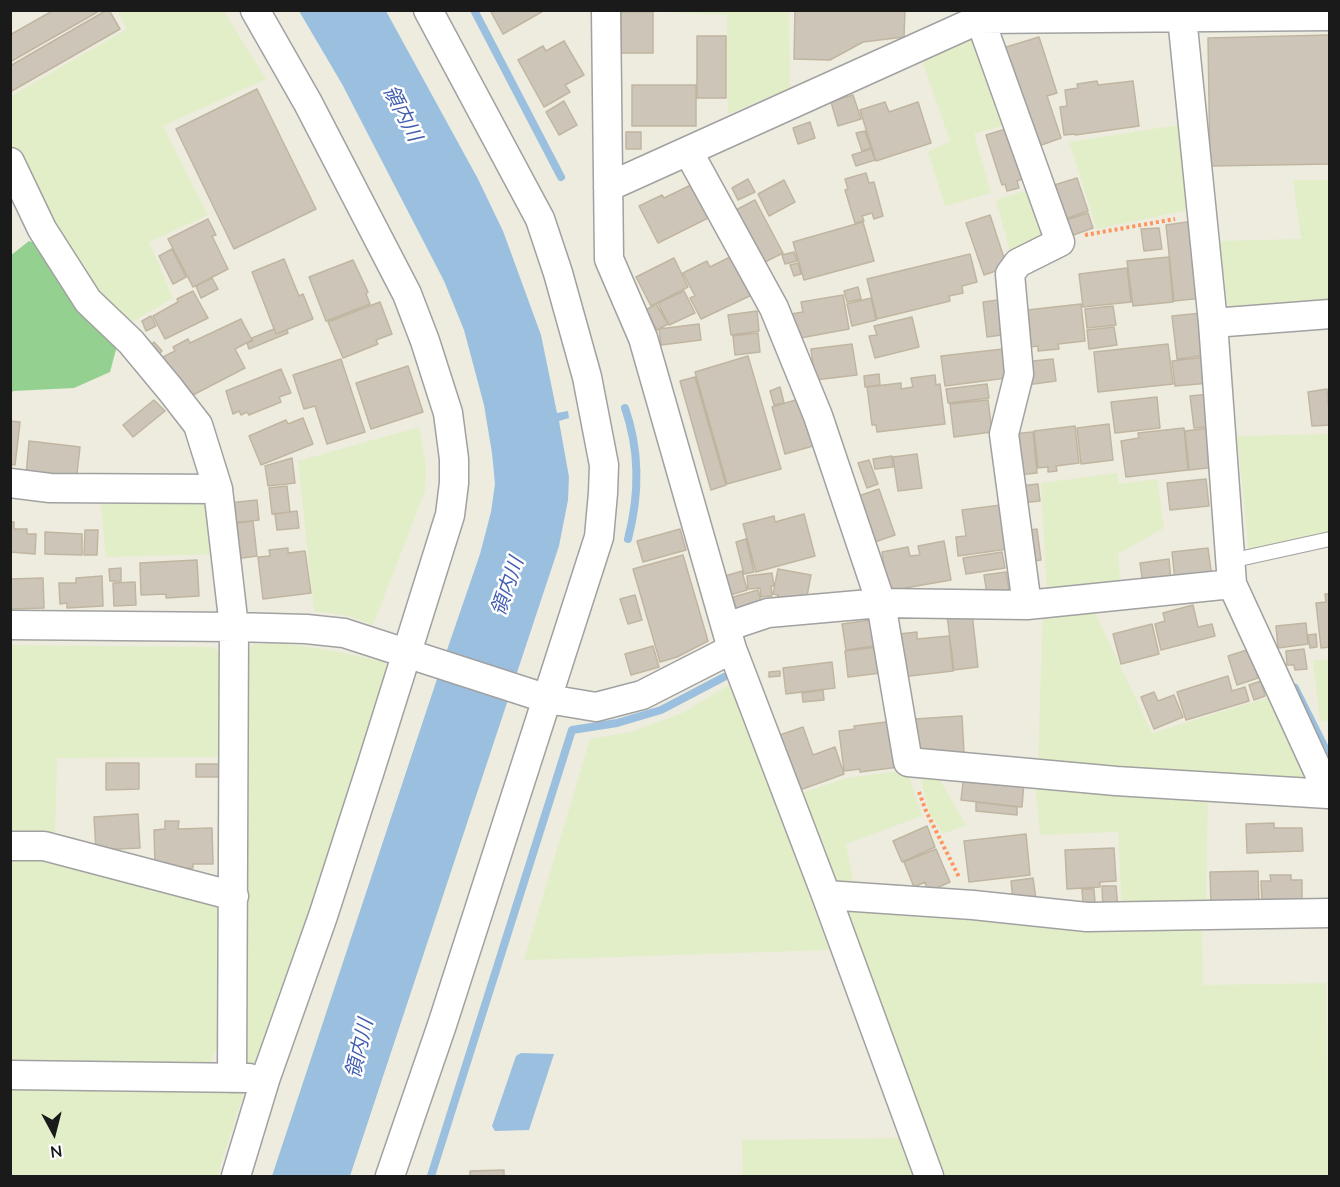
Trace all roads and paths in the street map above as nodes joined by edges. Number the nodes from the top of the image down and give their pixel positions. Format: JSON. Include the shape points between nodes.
{"nodes":[{"id":1,"x":255,"y":10,"type":"edge"},
{"id":2,"x":428,"y":10,"type":"edge"},
{"id":3,"x":606,"y":10,"type":"edge"},
{"id":4,"x":1329,"y":16,"type":"edge"},
{"id":5,"x":1182,"y":17,"type":"junction"},
{"id":6,"x":980,"y":19,"type":"junction"},
{"id":7,"x":950,"y":21,"type":"edge"},
{"id":8,"x":688,"y":151,"type":"junction"},
{"id":9,"x":10,"y":162,"type":"edge"},
{"id":10,"x":608,"y":187,"type":"junction"},
{"id":11,"x":1202,"y":215,"type":"junction"},
{"id":12,"x":1060,"y":242,"type":"junction"},
{"id":13,"x":1329,"y":314,"type":"edge"},
{"id":14,"x":1213,"y":323,"type":"junction"},
{"id":15,"x":10,"y":483,"type":"edge"},
{"id":16,"x":218,"y":489,"type":"junction"},
{"id":17,"x":1329,"y":539,"type":"edge"},
{"id":18,"x":1231,"y":573,"type":"junction"},
{"id":19,"x":881,"y":603,"type":"junction"},
{"id":20,"x":1027,"y":605,"type":"junction"},
{"id":21,"x":10,"y":626,"type":"edge"},
{"id":22,"x":234,"y":627,"type":"junction"},
{"id":23,"x":729,"y":638,"type":"junction"},
{"id":24,"x":410,"y":653,"type":"junction"},
{"id":25,"x":543,"y":697,"type":"junction"},
{"id":26,"x":908,"y":762,"type":"junction"},
{"id":27,"x":1326,"y":784,"type":"edge"},
{"id":28,"x":10,"y":846,"type":"edge"},
{"id":29,"x":826,"y":895,"type":"junction"},
{"id":30,"x":234,"y":896,"type":"junction"},
{"id":31,"x":973,"y":905,"type":"junction"},
{"id":32,"x":1329,"y":913,"type":"edge"},
{"id":33,"x":10,"y":1076,"type":"edge"},
{"id":34,"x":266,"y":1077,"type":"junction"},
{"id":35,"x":232,"y":1078,"type":"junction"},
{"id":36,"x":236,"y":1176,"type":"edge"},
{"id":37,"x":390,"y":1176,"type":"edge"},
{"id":38,"x":929,"y":1176,"type":"edge"}],
"edges":[{"from":1,"to":24,"type":"street","via":[[407,294],[448,413],[454,459],[450,515]]},
{"from":2,"to":25,"type":"street","via":[[540,219],[587,377],[604,465],[599,537]]},
{"from":3,"to":10,"type":"street"},
{"from":4,"to":5,"type":"street"},
{"from":5,"to":6,"type":"street"},
{"from":5,"to":11,"type":"street"},
{"from":6,"to":7,"type":"street"},
{"from":6,"to":12,"type":"street"},
{"from":7,"to":8,"type":"street"},
{"from":8,"to":10,"type":"street"},
{"from":8,"to":19,"type":"street","via":[[774,308],[818,416]]},
{"from":9,"to":16,"type":"street","via":[[42,229],[88,300],[131,342],[198,425]]},
{"from":10,"to":23,"type":"street","via":[[609,259],[642,338]]},
{"from":11,"to":12,"type":"path","via":[[1094,232]]},
{"from":11,"to":14,"type":"street"},
{"from":12,"to":20,"type":"street","via":[[1018,263],[1010,274],[1020,374],[1004,434]]},
{"from":13,"to":14,"type":"street"},
{"from":14,"to":18,"type":"street"},
{"from":15,"to":16,"type":"street","via":[[50,488]]},
{"from":16,"to":22,"type":"street"},
{"from":17,"to":18,"type":"lane"},
{"from":18,"to":20,"type":"street"},
{"from":18,"to":27,"type":"street"},
{"from":19,"to":20,"type":"street"},
{"from":19,"to":23,"type":"street","via":[[768,614]]},
{"from":19,"to":26,"type":"street"},
{"from":21,"to":22,"type":"street"},
{"from":22,"to":24,"type":"street","via":[[344,633]]},
{"from":22,"to":30,"type":"street"},
{"from":23,"to":25,"type":"street","via":[[642,695],[596,707]]},
{"from":23,"to":29,"type":"street"},
{"from":24,"to":25,"type":"street"},
{"from":24,"to":34,"type":"street"},
{"from":25,"to":37,"type":"street","via":[[446,1014]]},
{"from":26,"to":27,"type":"street","via":[[1116,781]]},
{"from":26,"to":31,"type":"path","via":[[926,811]]},
{"from":28,"to":30,"type":"street","via":[[44,846]]},
{"from":29,"to":31,"type":"street"},
{"from":29,"to":38,"type":"street"},
{"from":30,"to":35,"type":"street"},
{"from":31,"to":32,"type":"street","via":[[1087,917]]},
{"from":33,"to":35,"type":"street"},
{"from":34,"to":35,"type":"street"},
{"from":34,"to":36,"type":"street"}]}
